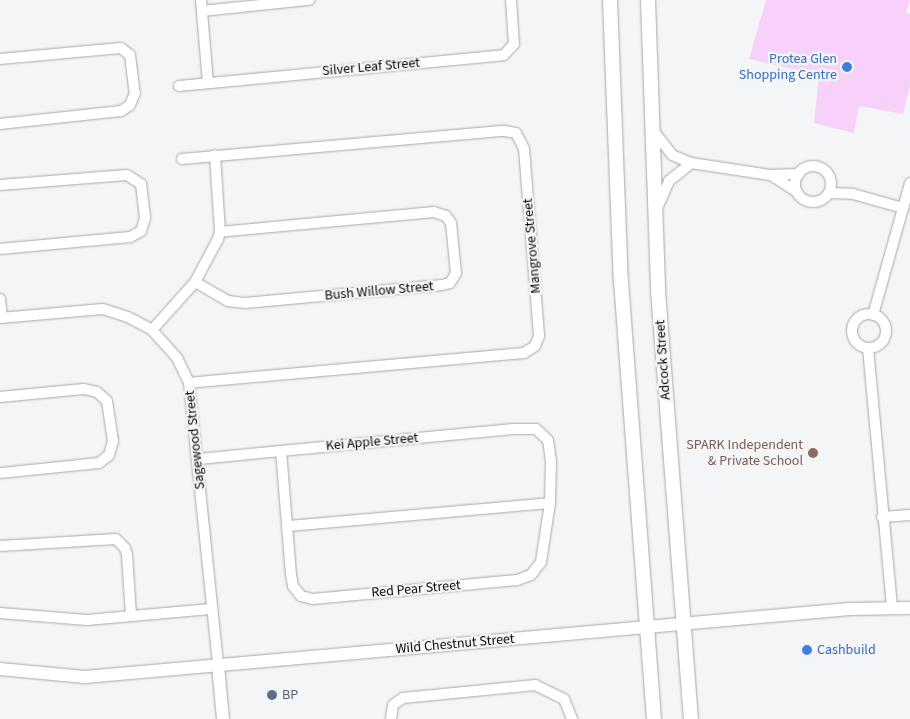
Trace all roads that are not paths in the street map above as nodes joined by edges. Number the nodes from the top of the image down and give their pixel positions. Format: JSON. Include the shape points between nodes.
{"nodes":[{"id":1,"x":201,"y":0,"type":"edge"},
{"id":2,"x":309,"y":0,"type":"edge"},
{"id":3,"x":511,"y":0,"type":"edge"},
{"id":4,"x":610,"y":0,"type":"edge"},
{"id":5,"x":648,"y":0,"type":"edge"},
{"id":6,"x":202,"y":11,"type":"junction"},
{"id":7,"x":0,"y":60,"type":"edge"},
{"id":8,"x":208,"y":83,"type":"junction"},
{"id":9,"x":179,"y":86,"type":"dead end"},
{"id":10,"x":0,"y":124,"type":"edge"},
{"id":11,"x":651,"y":126,"type":"junction"},
{"id":12,"x":215,"y":155,"type":"junction"},
{"id":13,"x":182,"y":159,"type":"dead end"},
{"id":14,"x":691,"y":163,"type":"junction"},
{"id":15,"x":798,"y":174,"type":"junction"},
{"id":16,"x":770,"y":175,"type":"junction"},
{"id":17,"x":831,"y":181,"type":"junction"},
{"id":18,"x":910,"y":183,"type":"edge"},
{"id":19,"x":0,"y":185,"type":"edge"},
{"id":20,"x":796,"y":191,"type":"junction"},
{"id":21,"x":829,"y":193,"type":"junction"},
{"id":22,"x":852,"y":194,"type":"junction"},
{"id":23,"x":903,"y":208,"type":"junction"},
{"id":24,"x":655,"y":221,"type":"junction"},
{"id":25,"x":220,"y":232,"type":"junction"},
{"id":26,"x":0,"y":249,"type":"edge"},
{"id":27,"x":196,"y":282,"type":"junction"},
{"id":28,"x":0,"y":299,"type":"edge"},
{"id":29,"x":873,"y":315,"type":"junction"},
{"id":30,"x":1,"y":318,"type":"edge"},
{"id":31,"x":152,"y":330,"type":"junction"},
{"id":32,"x":868,"y":348,"type":"junction"},
{"id":33,"x":189,"y":383,"type":"junction"},
{"id":34,"x":0,"y":397,"type":"edge"},
{"id":35,"x":544,"y":434,"type":"joint"},
{"id":36,"x":281,"y":451,"type":"junction"},
{"id":37,"x":199,"y":459,"type":"junction"},
{"id":38,"x":0,"y":473,"type":"edge"},
{"id":39,"x":550,"y":503,"type":"junction"},
{"id":40,"x":910,"y":514,"type":"edge"},
{"id":41,"x":882,"y":517,"type":"junction"},
{"id":42,"x":288,"y":526,"type":"junction"},
{"id":43,"x":0,"y":546,"type":"edge"},
{"id":44,"x":892,"y":608,"type":"junction"},
{"id":45,"x":910,"y":608,"type":"edge"},
{"id":46,"x":211,"y":609,"type":"junction"},
{"id":47,"x":0,"y":613,"type":"edge"},
{"id":48,"x":131,"y":616,"type":"junction"},
{"id":49,"x":683,"y":625,"type":"junction"},
{"id":50,"x":646,"y":628,"type":"junction"},
{"id":51,"x":218,"y":665,"type":"junction"},
{"id":52,"x":0,"y":669,"type":"edge"},
{"id":53,"x":223,"y":719,"type":"edge"},
{"id":54,"x":391,"y":719,"type":"edge"},
{"id":55,"x":572,"y":719,"type":"edge"},
{"id":56,"x":654,"y":719,"type":"edge"},
{"id":57,"x":691,"y":719,"type":"edge"}],
"edges":[{"from":1,"to":6,"type":"street"},
{"from":2,"to":6,"type":"street"},
{"from":3,"to":8,"type":"street","name":"Silver Leaf Street","via":[[514,44],[504,55]]},
{"from":4,"to":50,"type":"main road","via":[[622,291]]},
{"from":5,"to":11,"type":"main road","name":"Adcock Street"},
{"from":6,"to":8,"type":"street"},
{"from":7,"to":10,"type":"street","via":[[121,48],[130,55],[134,93],[130,104],[121,111]]},
{"from":8,"to":9,"type":"street","name":"Silver Leaf Street"},
{"from":11,"to":14,"type":"street","via":[[672,155]]},
{"from":11,"to":24,"type":"main road","name":"Adcock Street"},
{"from":12,"to":13,"type":"street","name":"Mangrove Street"},
{"from":12,"to":25,"type":"street"},
{"from":12,"to":33,"type":"street","name":"Mangrove Street","via":[[504,131],[516,133],[524,149],[539,336],[535,346],[524,352]]},
{"from":14,"to":16,"type":"street"},
{"from":14,"to":24,"type":"street","via":[[665,187]]},
{"from":15,"to":16,"type":"street"},
{"from":15,"to":17,"type":"street","via":[[808,168],[820,168]]},
{"from":15,"to":20,"type":"street"},
{"from":16,"to":20,"type":"street"},
{"from":17,"to":21,"type":"street"},
{"from":17,"to":22,"type":"street"},
{"from":18,"to":23,"type":"street"},
{"from":19,"to":26,"type":"street","via":[[127,174],[141,184],[145,218],[141,231],[130,237]]},
{"from":20,"to":21,"type":"street","via":[[804,200],[815,202]]},
{"from":21,"to":22,"type":"street"},
{"from":22,"to":23,"type":"street"},
{"from":23,"to":29,"type":"street"},
{"from":24,"to":49,"type":"main road","name":"Adcock Street"},
{"from":25,"to":27,"type":"street"},
{"from":25,"to":27,"type":"street","name":"Bush Willow Street","via":[[434,212],[446,216],[451,223],[456,273],[450,282],[442,286],[245,303],[228,301]]},
{"from":27,"to":31,"type":"street"},
{"from":28,"to":30,"type":"street"},
{"from":29,"to":32,"type":"street","via":[[884,323],[886,334],[881,344]]},
{"from":29,"to":32,"type":"street","via":[[860,317],[853,326],[856,342]]},
{"from":30,"to":31,"type":"street","name":"Sagewood Street","via":[[103,309],[128,316]]},
{"from":31,"to":33,"type":"street","name":"Sagewood Street","via":[[174,353]]},
{"from":32,"to":41,"type":"street"},
{"from":33,"to":37,"type":"street","name":"Sagewood Street"},
{"from":34,"to":38,"type":"street","via":[[84,389],[97,392],[110,409],[113,441],[109,455],[98,463]]},
{"from":35,"to":36,"type":"street","name":"Kei Apple Street","via":[[533,429],[513,430]]},
{"from":35,"to":39,"type":"street","name":"Red Pear Street","via":[[550,447]]},
{"from":36,"to":37,"type":"street","name":"Kei Apple Street"},
{"from":36,"to":42,"type":"street","name":"Red Pear Street"},
{"from":37,"to":46,"type":"street","name":"Sagewood Street"},
{"from":39,"to":42,"type":"street"},
{"from":39,"to":42,"type":"street","name":"Red Pear Street","via":[[541,562],[531,575],[517,580],[307,598],[293,586]]},
{"from":40,"to":41,"type":"street"},
{"from":41,"to":44,"type":"street"},
{"from":43,"to":48,"type":"street","via":[[116,539],[125,548]]},
{"from":44,"to":45,"type":"street","name":"Wild Chestnut Street"},
{"from":44,"to":49,"type":"street","name":"Wild Chestnut Street"},
{"from":46,"to":48,"type":"street"},
{"from":46,"to":51,"type":"street","name":"Sagewood Street"},
{"from":47,"to":48,"type":"street","via":[[75,620]]},
{"from":49,"to":50,"type":"street","name":"Wild Chestnut Street"},
{"from":49,"to":57,"type":"main road","name":"Adcock Street"},
{"from":50,"to":51,"type":"street","name":"Wild Chestnut Street"},
{"from":50,"to":56,"type":"main road"},
{"from":51,"to":52,"type":"street","name":"Wild Chestnut Street","via":[[85,677]]},
{"from":51,"to":53,"type":"street","name":"Sagewood Street"},
{"from":54,"to":55,"type":"street","via":[[393,705],[403,698],[535,685],[564,699]]}]}
